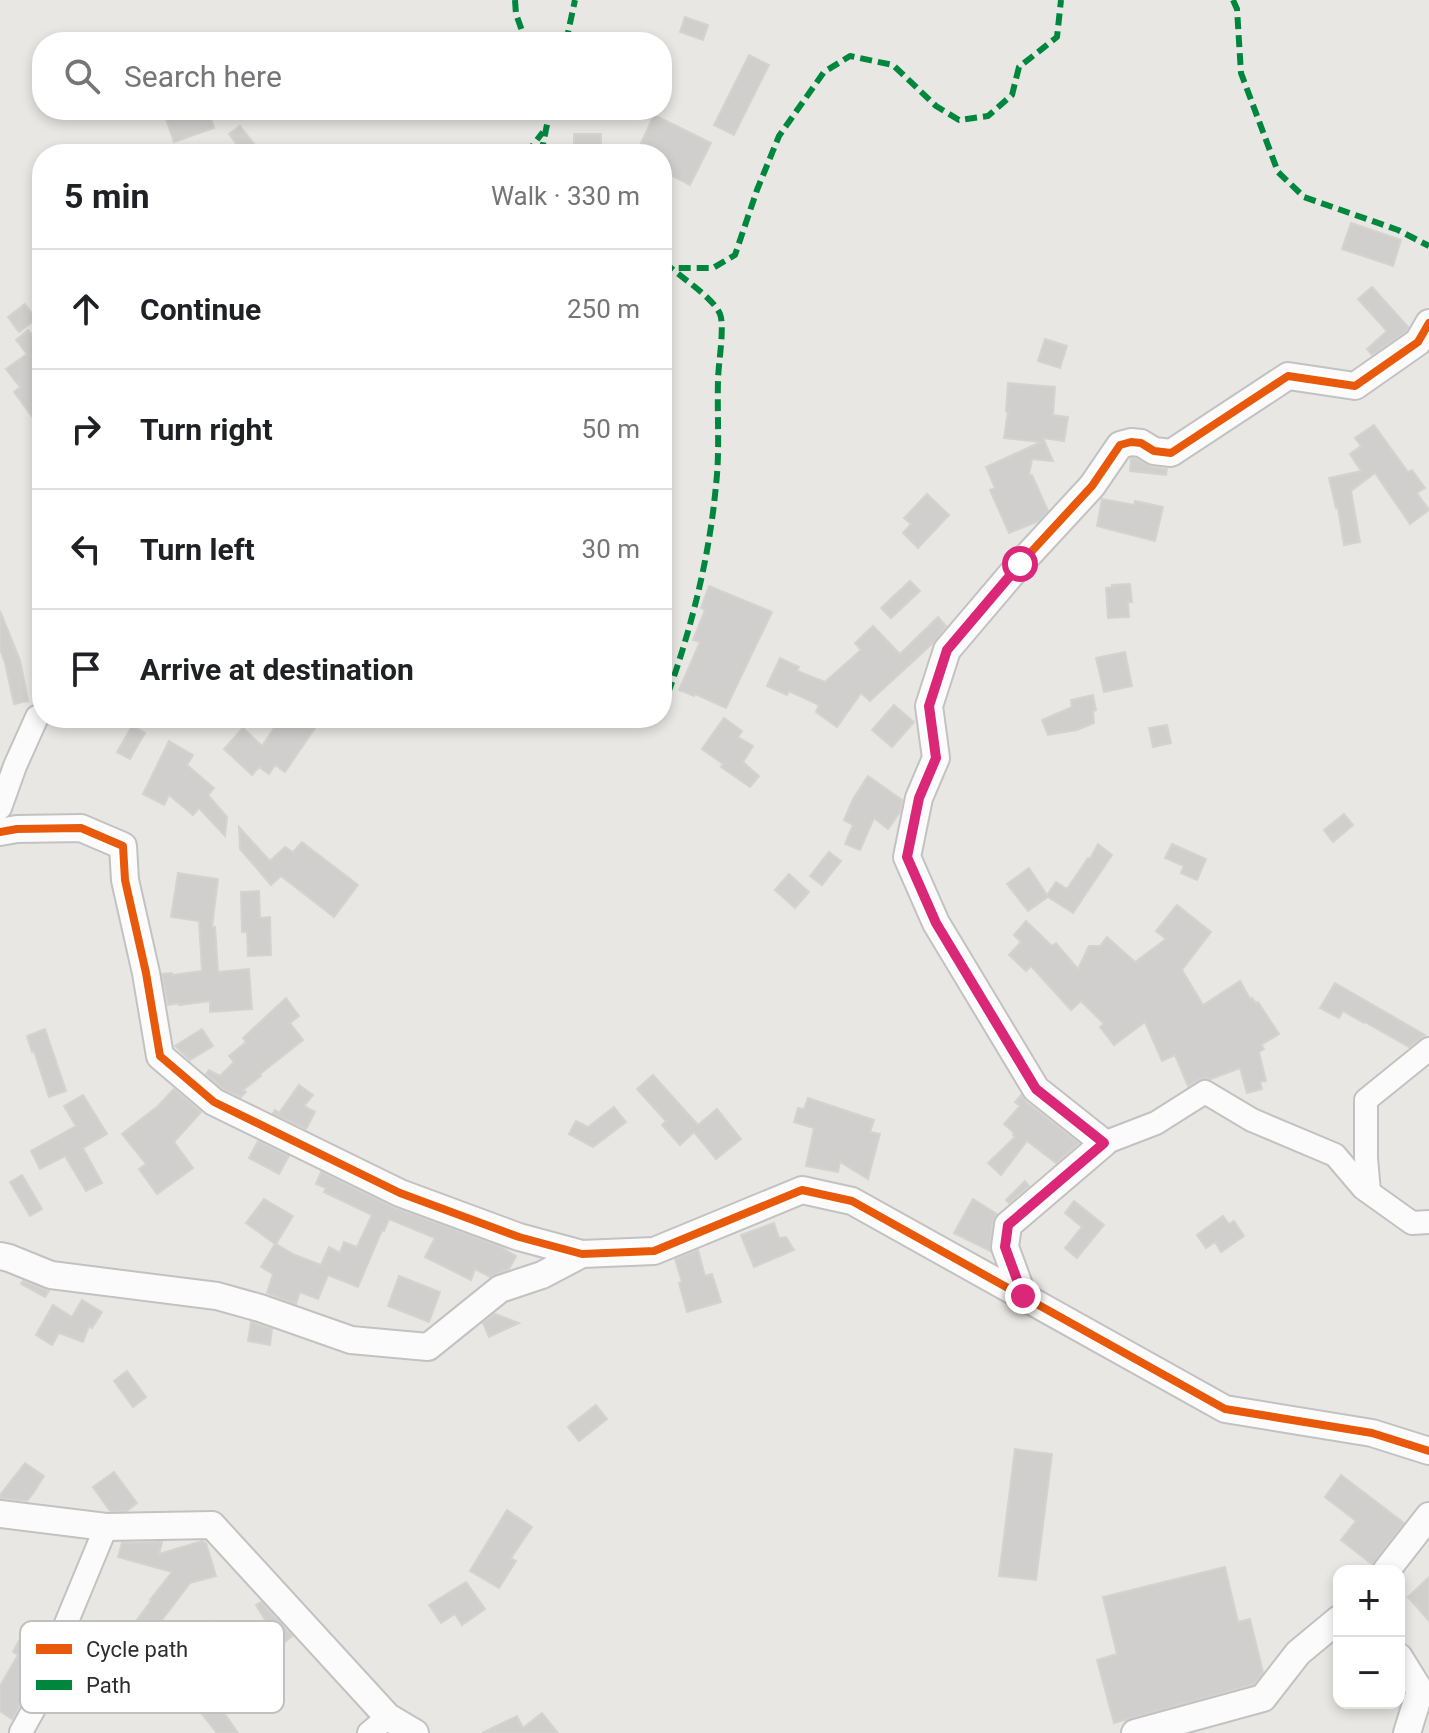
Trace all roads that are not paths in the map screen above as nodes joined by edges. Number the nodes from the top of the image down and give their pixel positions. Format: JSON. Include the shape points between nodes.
{"nodes":[{"id":1,"x":1429,"y":323,"type":"edge"},
{"id":2,"x":32,"y":728,"type":"edge"},
{"id":3,"x":0,"y":808,"type":"edge"},
{"id":4,"x":0,"y":832,"type":"edge"},
{"id":5,"x":1429,"y":1049,"type":"edge"},
{"id":6,"x":1104,"y":1143,"type":"junction"},
{"id":7,"x":1369,"y":1192,"type":"junction"},
{"id":8,"x":1429,"y":1222,"type":"edge"},
{"id":9,"x":582,"y":1254,"type":"junction"},
{"id":10,"x":0,"y":1256,"type":"edge"},
{"id":11,"x":1023,"y":1296,"type":"junction"},
{"id":12,"x":1429,"y":1451,"type":"edge"},
{"id":13,"x":0,"y":1514,"type":"edge"},
{"id":14,"x":1429,"y":1516,"type":"edge"},
{"id":15,"x":106,"y":1527,"type":"junction"},
{"id":16,"x":1391,"y":1565,"type":"edge"},
{"id":17,"x":67,"y":1621,"type":"edge"},
{"id":18,"x":1333,"y":1624,"type":"edge"},
{"id":19,"x":1405,"y":1667,"type":"edge"},
{"id":20,"x":32,"y":1713,"type":"edge"},
{"id":21,"x":378,"y":1725,"type":"edge"},
{"id":22,"x":21,"y":1732,"type":"edge"},
{"id":23,"x":415,"y":1733,"type":"edge"},
{"id":24,"x":1135,"y":1733,"type":"edge"},
{"id":25,"x":1407,"y":1733,"type":"edge"}],
"edges":[{"from":1,"to":6,"type":"street","via":[[1418,342],[1355,386],[1288,376],[1171,453],[1141,443],[1120,445],[1092,486],[947,650],[929,706],[936,758],[919,798],[907,857],[936,923],[1036,1089]]},
{"from":2,"to":3,"type":"street"},
{"from":4,"to":9,"type":"street","via":[[81,828],[123,846],[160,1056],[214,1102],[400,1193]]},
{"from":5,"to":7,"type":"street","via":[[1366,1100]]},
{"from":6,"to":7,"type":"street","via":[[1156,1123],[1205,1092],[1252,1120],[1335,1155]]},
{"from":6,"to":11,"type":"street","via":[[1008,1225],[1005,1247]]},
{"from":7,"to":8,"type":"street","via":[[1412,1223]]},
{"from":9,"to":10,"type":"street","via":[[500,1289],[428,1347],[351,1340],[217,1296],[51,1275]]},
{"from":9,"to":11,"type":"street","via":[[654,1251],[802,1190],[852,1201]]},
{"from":11,"to":12,"type":"street","via":[[1225,1409],[1372,1433]]},
{"from":13,"to":15,"type":"street"},
{"from":14,"to":16,"type":"street"},
{"from":15,"to":17,"type":"street"},
{"from":15,"to":21,"type":"street","via":[[212,1525]]},
{"from":18,"to":24,"type":"street","via":[[1298,1653],[1263,1698]]},
{"from":19,"to":25,"type":"street","via":[[1420,1691]]},
{"from":20,"to":22,"type":"street"},
{"from":21,"to":23,"type":"street"}]}
